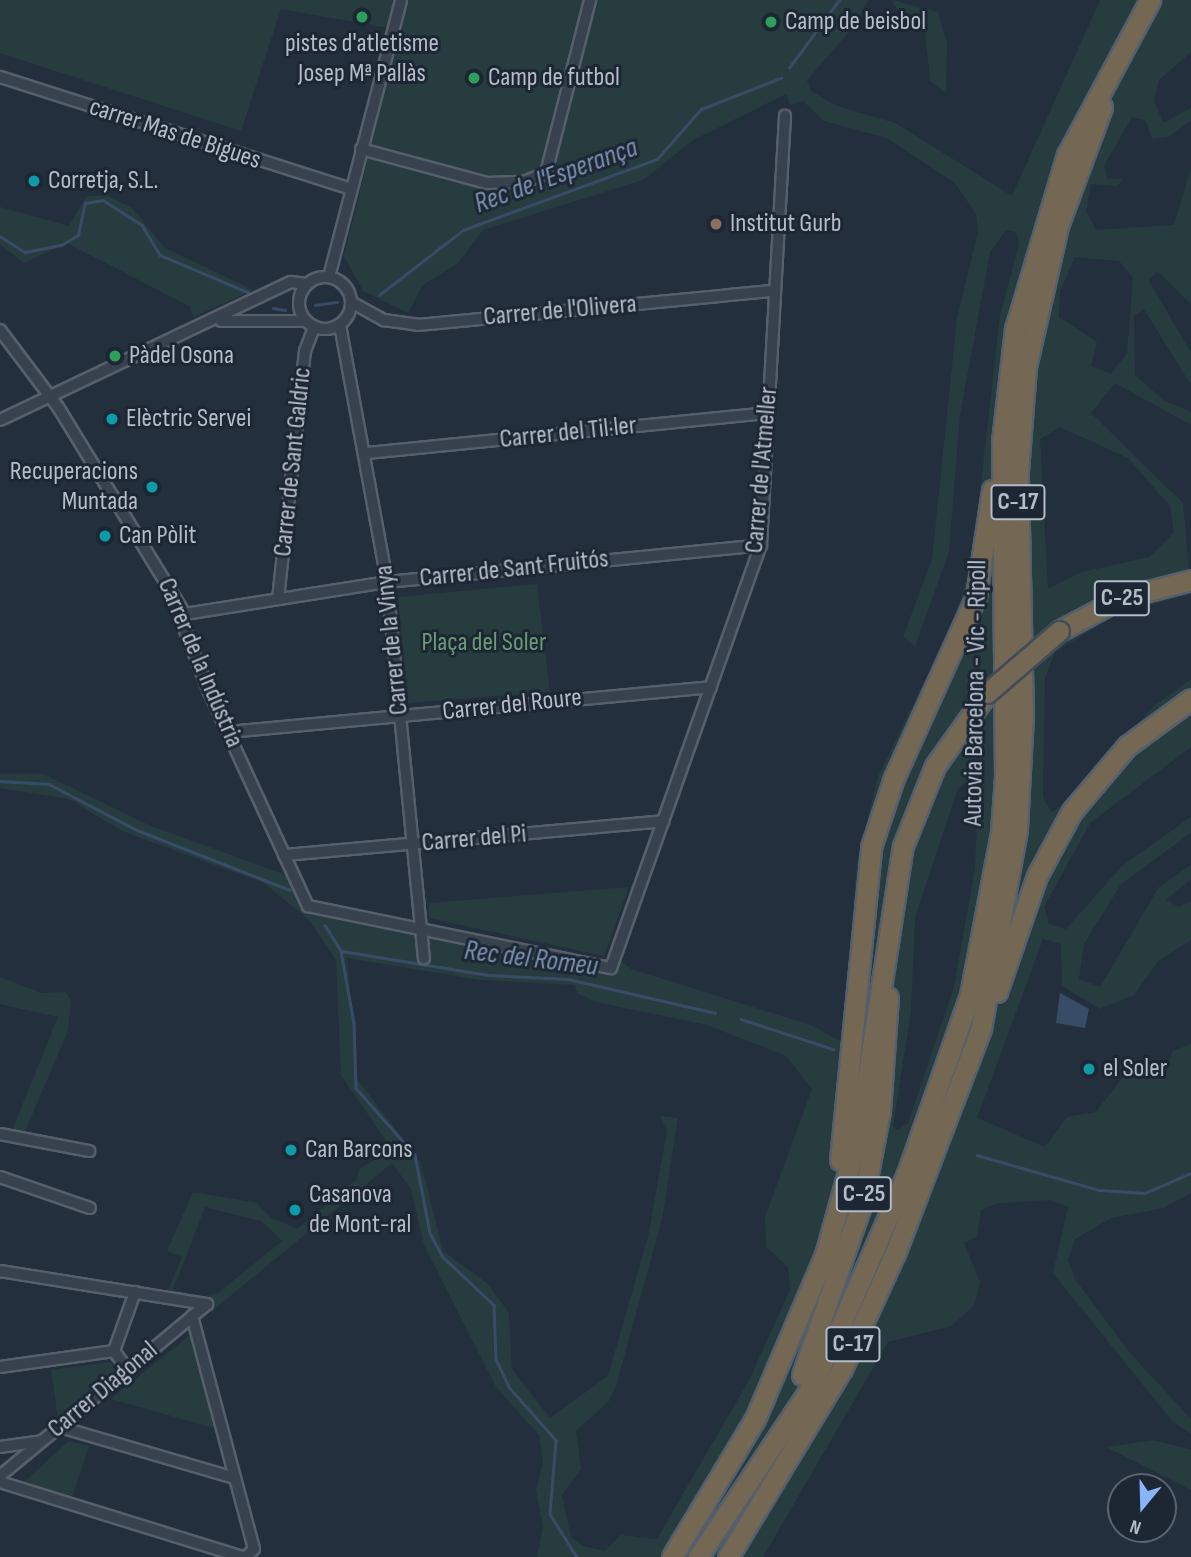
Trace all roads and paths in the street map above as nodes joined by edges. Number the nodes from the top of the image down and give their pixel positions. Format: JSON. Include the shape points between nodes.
{"nodes":[{"id":1,"x":401,"y":0,"type":"edge"},
{"id":2,"x":590,"y":0,"type":"edge"},
{"id":3,"x":1150,"y":0,"type":"edge"},
{"id":4,"x":1163,"y":0,"type":"edge"},
{"id":5,"x":0,"y":77,"type":"edge"},
{"id":6,"x":785,"y":116,"type":"dead end"},
{"id":7,"x":361,"y":149,"type":"junction"},
{"id":8,"x":350,"y":189,"type":"junction"},
{"id":9,"x":329,"y":277,"type":"junction"},
{"id":10,"x":307,"y":284,"type":"junction"},
{"id":11,"x":773,"y":291,"type":"junction"},
{"id":12,"x":351,"y":302,"type":"junction"},
{"id":13,"x":215,"y":322,"type":"junction"},
{"id":14,"x":310,"y":324,"type":"junction"},
{"id":15,"x":340,"y":325,"type":"junction"},
{"id":16,"x":0,"y":330,"type":"edge"},
{"id":17,"x":48,"y":398,"type":"junction"},
{"id":18,"x":769,"y":413,"type":"junction"},
{"id":19,"x":0,"y":420,"type":"edge"},
{"id":20,"x":1002,"y":441,"type":"junction"},
{"id":21,"x":367,"y":453,"type":"junction"},
{"id":22,"x":761,"y":545,"type":"junction"},
{"id":23,"x":1191,"y":580,"type":"edge"},
{"id":24,"x":387,"y":582,"type":"junction"},
{"id":25,"x":278,"y":599,"type":"junction"},
{"id":26,"x":186,"y":614,"type":"junction"},
{"id":27,"x":711,"y":687,"type":"junction"},
{"id":28,"x":1191,"y":699,"type":"edge"},
{"id":29,"x":400,"y":716,"type":"junction"},
{"id":30,"x":228,"y":732,"type":"junction"},
{"id":31,"x":663,"y":821,"type":"junction"},
{"id":32,"x":413,"y":844,"type":"junction"},
{"id":33,"x":284,"y":855,"type":"junction"},
{"id":34,"x":422,"y":930,"type":"junction"},
{"id":35,"x":424,"y":958,"type":"dead end"},
{"id":36,"x":886,"y":961,"type":"junction"},
{"id":37,"x":981,"y":1028,"type":"junction"},
{"id":38,"x":0,"y":1134,"type":"edge"},
{"id":39,"x":89,"y":1151,"type":"dead end"},
{"id":40,"x":0,"y":1177,"type":"edge"},
{"id":41,"x":90,"y":1208,"type":"dead end"},
{"id":42,"x":0,"y":1271,"type":"edge"},
{"id":43,"x":135,"y":1292,"type":"junction"},
{"id":44,"x":804,"y":1306,"type":"junction"},
{"id":45,"x":192,"y":1316,"type":"junction"},
{"id":46,"x":114,"y":1351,"type":"junction"},
{"id":47,"x":0,"y":1367,"type":"edge"},
{"id":48,"x":128,"y":1370,"type":"junction"},
{"id":49,"x":789,"y":1416,"type":"junction"},
{"id":50,"x":60,"y":1427,"type":"junction"},
{"id":51,"x":42,"y":1441,"type":"junction"},
{"id":52,"x":0,"y":1447,"type":"edge"},
{"id":53,"x":0,"y":1476,"type":"edge"},
{"id":54,"x":234,"y":1478,"type":"junction"},
{"id":55,"x":0,"y":1482,"type":"edge"},
{"id":56,"x":244,"y":1557,"type":"edge"},
{"id":57,"x":673,"y":1557,"type":"edge"},
{"id":58,"x":698,"y":1557,"type":"edge"},
{"id":59,"x":728,"y":1557,"type":"edge"}],
"edges":[{"from":1,"to":7,"type":"street"},
{"from":2,"to":7,"type":"street","via":[[546,173],[524,182],[487,183]]},
{"from":3,"to":20,"type":"highway","name":"Autovia Barcelona - Vic - Ripoll","number":"C-17","via":[[1092,100],[1050,202],[1015,329]]},
{"from":4,"to":37,"type":"highway","name":"Autovia Barcelona - Vic - Ripoll","number":"C-17","via":[[1111,86],[1062,214],[1035,313],[1018,471],[1023,716],[1017,829]]},
{"from":5,"to":8,"type":"street","name":"carrer Mas de Bigues"},
{"from":6,"to":11,"type":"street","name":"Carrer de l'Atmeller"},
{"from":7,"to":8,"type":"street"},
{"from":8,"to":9,"type":"street"},
{"from":9,"to":10,"type":"street"},
{"from":9,"to":12,"type":"street","via":[[345,285]]},
{"from":10,"to":13,"type":"street","via":[[291,282]]},
{"from":10,"to":14,"type":"street","via":[[299,304]]},
{"from":11,"to":12,"type":"street","name":"Carrer de l'Olivera","via":[[418,325],[384,320]]},
{"from":11,"to":18,"type":"street","name":"Carrer de l'Atmeller"},
{"from":12,"to":15,"type":"street"},
{"from":13,"to":14,"type":"street"},
{"from":13,"to":17,"type":"street"},
{"from":14,"to":15,"type":"street"},
{"from":14,"to":25,"type":"street","name":"Carrer de Sant Galdric"},
{"from":15,"to":21,"type":"street","name":"Carrer de la Vinya"},
{"from":16,"to":17,"type":"street","name":"Carrer de la Indústria"},
{"from":17,"to":19,"type":"street"},
{"from":17,"to":26,"type":"street","name":"Carrer de la Indústria"},
{"from":18,"to":21,"type":"street","name":"Carrer del Til·ler"},
{"from":18,"to":22,"type":"street","name":"Carrer de l'Atmeller"},
{"from":20,"to":44,"type":"highway","via":[[976,596],[894,778],[871,847],[846,1128]]},
{"from":20,"to":49,"type":"highway","name":"Autovia Barcelona - Vic - Ripoll","number":"C-17","via":[[1005,776],[979,955],[941,1088],[907,1174],[808,1392]]},
{"from":21,"to":24,"type":"street","name":"Carrer de la Vinya"},
{"from":22,"to":24,"type":"street","name":"Carrer de Sant Fruitós"},
{"from":22,"to":27,"type":"street","name":"Carrer de l'Atmeller"},
{"from":23,"to":36,"type":"highway","number":"C-25","bridge":true,"via":[[1121,598],[1059,631],[987,693],[952,738],[916,802],[897,872]]},
{"from":24,"to":25,"type":"street","name":"Carrer de Sant Fruitós"},
{"from":24,"to":29,"type":"street","name":"Carrer de la Vinya"},
{"from":25,"to":26,"type":"street","name":"Carrer de Sant Fruitós"},
{"from":26,"to":30,"type":"street","name":"Carrer de la Indústria","via":[[185,630]]},
{"from":27,"to":29,"type":"street","name":"Carrer del Roure"},
{"from":27,"to":31,"type":"street","name":"Carrer de l'Atmeller"},
{"from":28,"to":37,"type":"highway","via":[[1127,746],[1072,811],[1037,876]]},
{"from":29,"to":30,"type":"street","name":"Carrer del Roure"},
{"from":29,"to":32,"type":"street","name":"Carrer de la Vinya"},
{"from":30,"to":33,"type":"street","name":"Carrer de la Indústria"},
{"from":31,"to":32,"type":"street","name":"Carrer del Pi"},
{"from":31,"to":34,"type":"street","name":"Carrer de l'Atmeller","via":[[611,968]]},
{"from":32,"to":33,"type":"street","name":"Carrer del Pi"},
{"from":32,"to":34,"type":"street","name":"Carrer de la Vinya"},
{"from":33,"to":34,"type":"street","name":"Carrer de la Indústria","via":[[308,906]]},
{"from":34,"to":35,"type":"street","name":"Carrer de la Vinya"},
{"from":36,"to":44,"type":"highway","via":[[844,1194]]},
{"from":36,"to":49,"type":"highway","number":"C-25","via":[[886,1065],[863,1200]]},
{"from":37,"to":59,"type":"highway","name":"Autovia Barcelona - Vic - Ripoll","number":"C-17","via":[[896,1251],[842,1369]]},
{"from":38,"to":39,"type":"street"},
{"from":40,"to":41,"type":"street"},
{"from":42,"to":43,"type":"street"},
{"from":43,"to":45,"type":"street","name":"Carrer Diagonal","via":[[207,1304]]},
{"from":43,"to":46,"type":"street"},
{"from":44,"to":57,"type":"highway","via":[[755,1419]]},
{"from":45,"to":48,"type":"street","name":"Carrer Diagonal"},
{"from":45,"to":54,"type":"street"},
{"from":46,"to":47,"type":"street"},
{"from":46,"to":48,"type":"street"},
{"from":48,"to":50,"type":"street","name":"Carrer Diagonal"},
{"from":49,"to":58,"type":"highway","name":"Autovia Barcelona - Vic - Ripoll","number":"C-17"},
{"from":50,"to":51,"type":"street","name":"Carrer Diagonal"},
{"from":50,"to":54,"type":"street"},
{"from":51,"to":52,"type":"street"},
{"from":51,"to":53,"type":"street","name":"Carrer Diagonal"},
{"from":54,"to":56,"type":"street","via":[[254,1549]]},
{"from":55,"to":56,"type":"street"}]}
